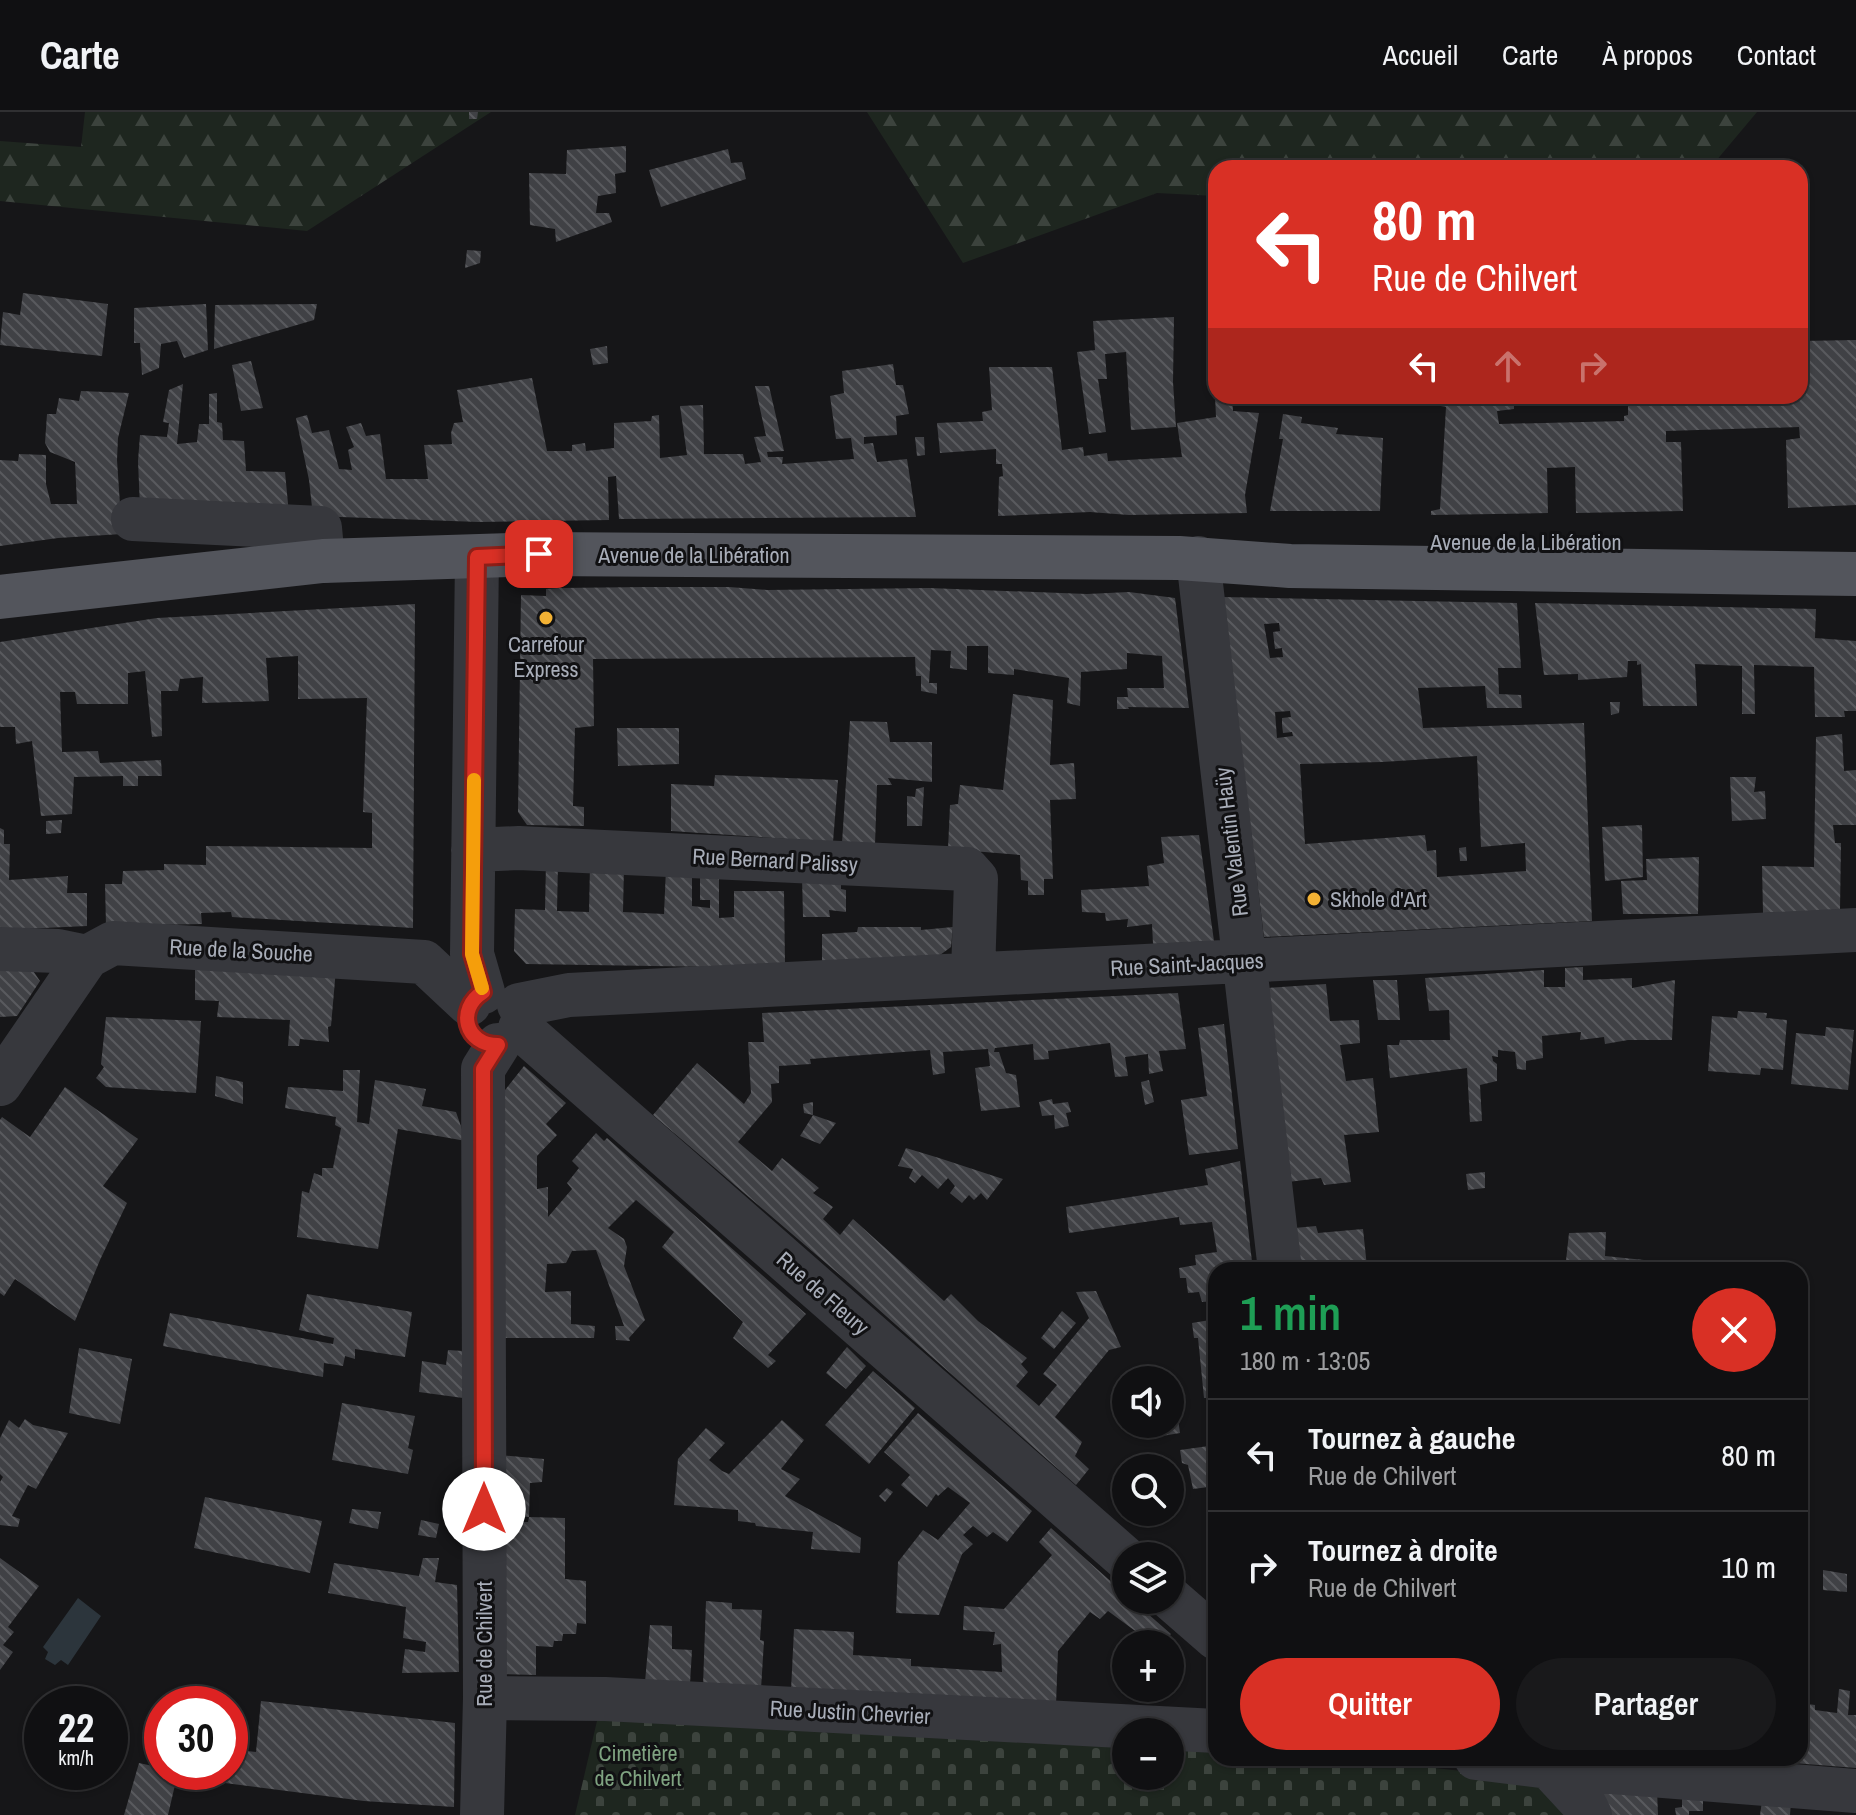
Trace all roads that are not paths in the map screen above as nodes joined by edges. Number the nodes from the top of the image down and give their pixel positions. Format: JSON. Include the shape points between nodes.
{"nodes":[{"id":1,"x":133,"y":519,"type":"dead end"},
{"id":2,"x":1856,"y":544,"type":"edge"},
{"id":3,"x":1487,"y":556,"type":"junction"},
{"id":4,"x":477,"y":557,"type":"junction"},
{"id":5,"x":1198,"y":558,"type":"junction"},
{"id":6,"x":323,"y":561,"type":"junction"},
{"id":7,"x":1856,"y":574,"type":"edge"},
{"id":8,"x":0,"y":597,"type":"edge"},
{"id":9,"x":473,"y":850,"type":"junction"},
{"id":10,"x":1856,"y":930,"type":"edge"},
{"id":11,"x":0,"y":949,"type":"edge"},
{"id":12,"x":87,"y":957,"type":"junction"},
{"id":13,"x":1245,"y":961,"type":"junction"},
{"id":14,"x":973,"y":974,"type":"junction"},
{"id":15,"x":498,"y":1015,"type":"junction"},
{"id":16,"x":0,"y":1084,"type":"edge"},
{"id":17,"x":1279,"y":1262,"type":"edge"},
{"id":18,"x":1112,"y":1547,"type":"edge"},
{"id":19,"x":1184,"y":1610,"type":"edge"},
{"id":20,"x":1208,"y":1631,"type":"edge"},
{"id":21,"x":485,"y":1698,"type":"junction"},
{"id":22,"x":1208,"y":1731,"type":"edge"},
{"id":23,"x":1541,"y":1766,"type":"edge"},
{"id":24,"x":1549,"y":1767,"type":"junction"},
{"id":25,"x":1856,"y":1791,"type":"edge"},
{"id":26,"x":482,"y":1815,"type":"edge"},
{"id":27,"x":1590,"y":1815,"type":"edge"}],
"edges":[{"from":1,"to":6,"type":"street","via":[[320,528]]},
{"from":2,"to":3,"type":"main road","name":"Avenue de la Libération"},
{"from":3,"to":5,"type":"main road","name":"Avenue de la Libération","via":[[1280,543]]},
{"from":3,"to":7,"type":"main road","name":"Avenue de la Libération"},
{"from":4,"to":5,"type":"main road","name":"Avenue de la Libération"},
{"from":4,"to":6,"type":"main road","name":"Avenue de la Libération"},
{"from":4,"to":9,"type":"street"},
{"from":5,"to":13,"type":"street","name":"Rue Valentin Haüy"},
{"from":6,"to":8,"type":"main road","name":"Avenue de la Libération"},
{"from":9,"to":14,"type":"street","name":"Rue Bernard Palissy","via":[[967,869],[976,879]]},
{"from":9,"to":15,"type":"street","via":[[472,954]]},
{"from":10,"to":13,"type":"street","name":"Rue Saint-Jacques"},
{"from":11,"to":12,"type":"street","name":"Rue de la Souche"},
{"from":12,"to":15,"type":"street","name":"Rue de la Souche","via":[[113,943],[424,962]]},
{"from":12,"to":16,"type":"street"},
{"from":13,"to":14,"type":"street","name":"Rue Saint-Jacques"},
{"from":13,"to":17,"type":"street","name":"Rue Valentin Haüy"},
{"from":14,"to":15,"type":"street","name":"Rue Saint-Jacques","via":[[569,995]]},
{"from":15,"to":18,"type":"street","name":"Rue de Fleury"},
{"from":15,"to":21,"type":"street","name":"Rue de Chilvert","via":[[483,1069]]},
{"from":19,"to":20,"type":"street"},
{"from":21,"to":22,"type":"street","name":"Rue Justin Chevrier","via":[[605,1699]]},
{"from":21,"to":26,"type":"street","name":"Rue de Chilvert"},
{"from":23,"to":24,"type":"street"},
{"from":24,"to":25,"type":"street"},
{"from":24,"to":27,"type":"street"}]}
